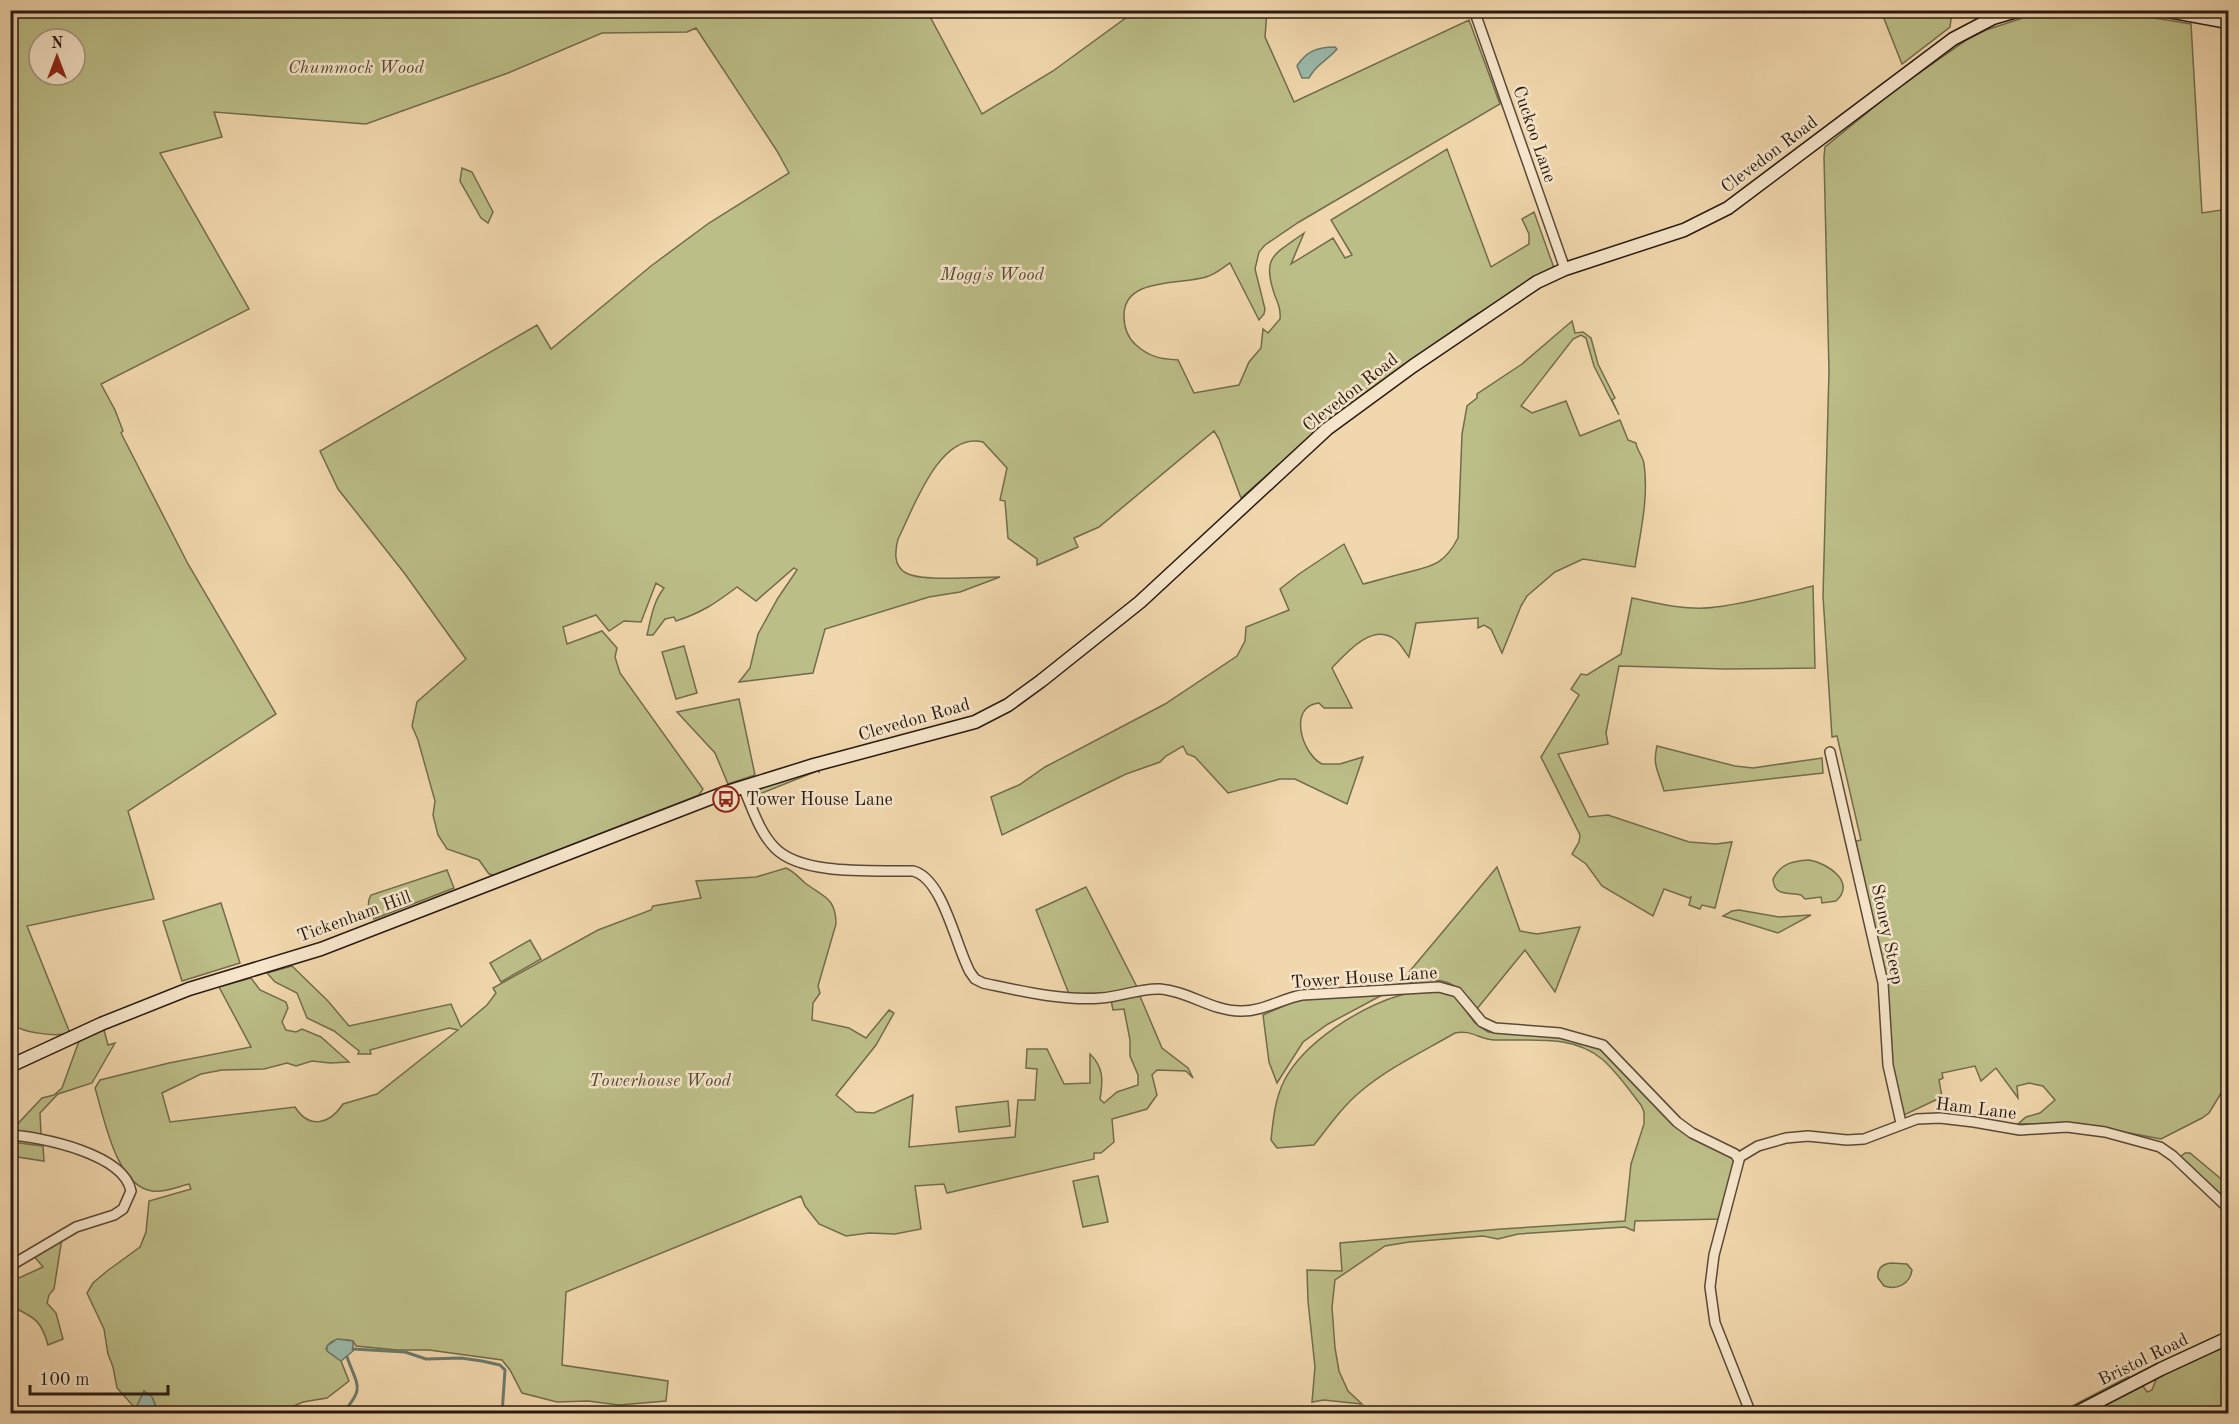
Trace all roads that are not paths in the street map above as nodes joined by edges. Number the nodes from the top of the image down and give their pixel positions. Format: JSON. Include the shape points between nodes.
{"nodes":[{"id":1,"x":1474,"y":10,"type":"edge"},
{"id":2,"x":2020,"y":10,"type":"edge"},
{"id":3,"x":2163,"y":10,"type":"edge"},
{"id":4,"x":2229,"y":22,"type":"edge"},
{"id":5,"x":1565,"y":269,"type":"junction"},
{"id":6,"x":1830,"y":752,"type":"dead end"},
{"id":7,"x":743,"y":787,"type":"junction"},
{"id":8,"x":711,"y":799,"type":"joint"},
{"id":9,"x":10,"y":1066,"type":"edge"},
{"id":10,"x":1901,"y":1123,"type":"junction"},
{"id":11,"x":10,"y":1135,"type":"edge"},
{"id":12,"x":1738,"y":1158,"type":"junction"},
{"id":13,"x":2229,"y":1208,"type":"edge"},
{"id":14,"x":10,"y":1266,"type":"edge"},
{"id":15,"x":2229,"y":1338,"type":"edge"},
{"id":16,"x":1751,"y":1413,"type":"edge"},
{"id":17,"x":2074,"y":1413,"type":"edge"}],
"edges":[{"from":1,"to":5,"type":"street","name":"Cuckoo Lane"},
{"from":2,"to":5,"type":"main road","name":"Clevedon Road","via":[[1993,18],[1953,39],[1728,208],[1684,230]]},
{"from":3,"to":4,"type":"main road"},
{"from":5,"to":7,"type":"main road","name":"Clevedon Road","via":[[1503,303],[1360,403],[1140,602],[1008,705],[952,730]]},
{"from":6,"to":10,"type":"street","name":"Stoney Steep","via":[[1883,983],[1888,1065]]},
{"from":7,"to":8,"type":"main road","name":"Clevedon Road"},
{"from":7,"to":12,"type":"street","name":"Tower House Lane","via":[[768,839],[790,858],[814,866],[922,874],[946,911],[970,972],[983,983],[1075,999],[1160,989],[1240,1011],[1260,1009],[1302,994],[1448,988],[1462,996],[1482,1022],[1495,1028],[1560,1033],[1603,1045],[1677,1122]]},
{"from":8,"to":9,"type":"main road","name":"Tickenham Hill","via":[[321,949],[189,989]]},
{"from":10,"to":12,"type":"street","name":"Ham Lane","via":[[1864,1139],[1786,1138],[1758,1146]]},
{"from":10,"to":13,"type":"street","name":"Ham Lane","via":[[1940,1118],[2020,1130],[2060,1126],[2151,1143],[2173,1156]]},
{"from":11,"to":14,"type":"street","via":[[42,1140],[99,1158],[117,1168],[128,1180],[131,1191],[123,1209],[114,1215],[76,1227]]},
{"from":12,"to":16,"type":"street","via":[[1710,1287],[1715,1323]]},
{"from":15,"to":17,"type":"main road","name":"Bristol Road"}]}
